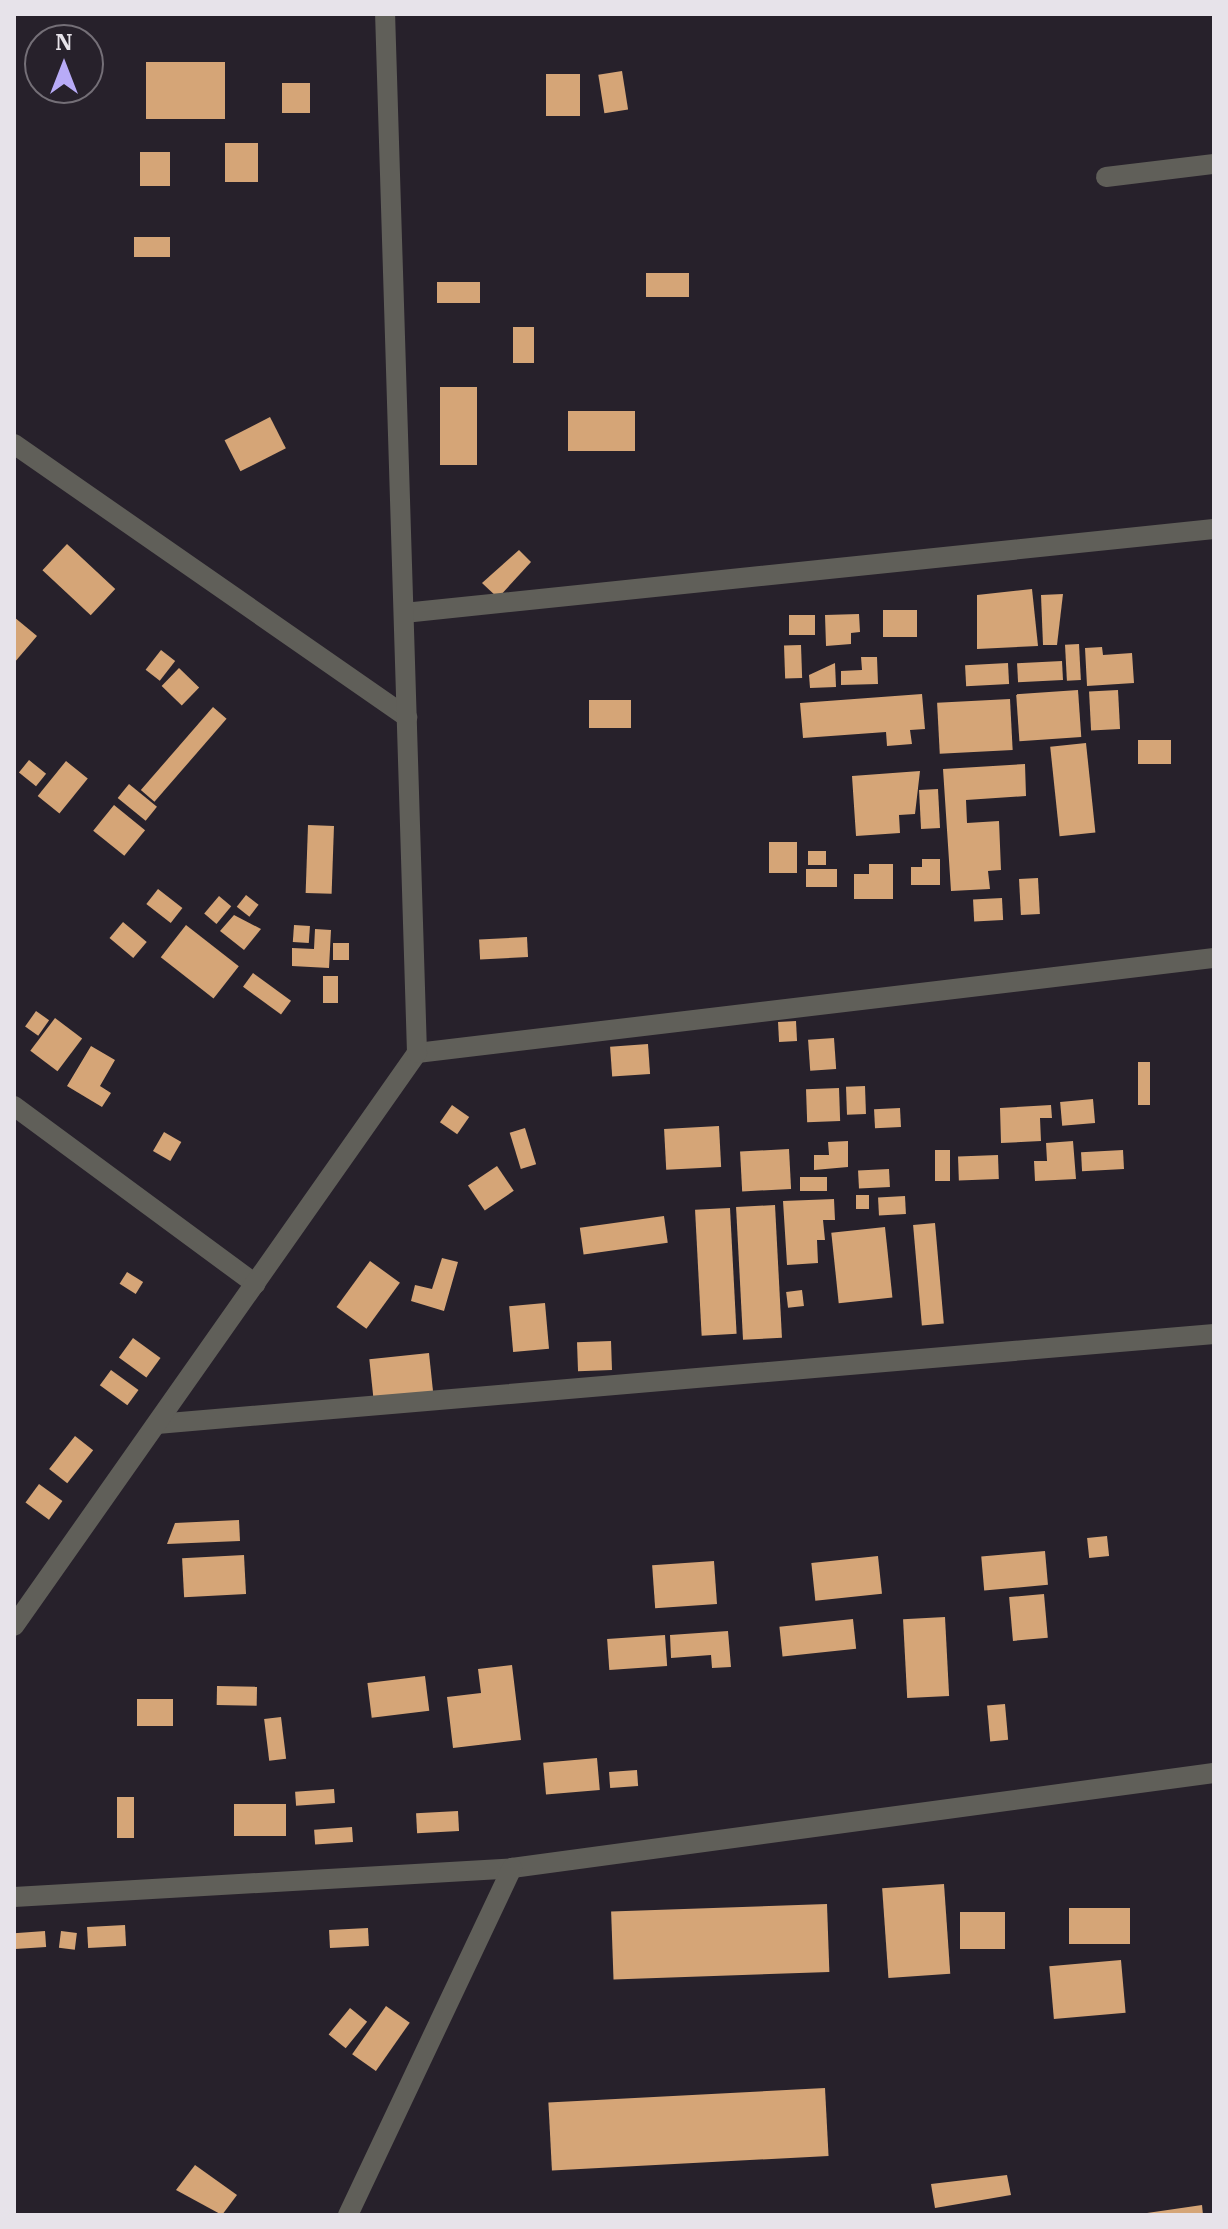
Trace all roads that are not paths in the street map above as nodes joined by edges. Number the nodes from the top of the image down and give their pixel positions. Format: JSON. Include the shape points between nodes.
{"nodes":[{"id":1,"x":385,"y":14,"type":"edge"},
{"id":2,"x":1214,"y":164,"type":"edge"},
{"id":3,"x":1106,"y":177,"type":"dead end"},
{"id":4,"x":14,"y":444,"type":"edge"},
{"id":5,"x":1214,"y":529,"type":"edge"},
{"id":6,"x":404,"y":613,"type":"junction"},
{"id":7,"x":407,"y":717,"type":"junction"},
{"id":8,"x":1214,"y":958,"type":"edge"},
{"id":9,"x":417,"y":1053,"type":"junction"},
{"id":10,"x":14,"y":1106,"type":"edge"},
{"id":11,"x":255,"y":1284,"type":"junction"},
{"id":12,"x":1214,"y":1334,"type":"edge"},
{"id":13,"x":157,"y":1424,"type":"junction"},
{"id":14,"x":14,"y":1626,"type":"edge"},
{"id":15,"x":1214,"y":1773,"type":"edge"},
{"id":16,"x":512,"y":1868,"type":"junction"},
{"id":17,"x":14,"y":1897,"type":"edge"},
{"id":18,"x":348,"y":2215,"type":"edge"}],
"edges":[{"from":1,"to":6,"type":"street"},
{"from":2,"to":3,"type":"street"},
{"from":4,"to":7,"type":"street"},
{"from":5,"to":6,"type":"street"},
{"from":6,"to":7,"type":"street"},
{"from":7,"to":9,"type":"street"},
{"from":8,"to":9,"type":"street"},
{"from":9,"to":11,"type":"street"},
{"from":10,"to":11,"type":"street"},
{"from":11,"to":13,"type":"street"},
{"from":12,"to":13,"type":"street"},
{"from":13,"to":14,"type":"street"},
{"from":15,"to":16,"type":"street"},
{"from":16,"to":17,"type":"street"},
{"from":16,"to":18,"type":"street"}]}
